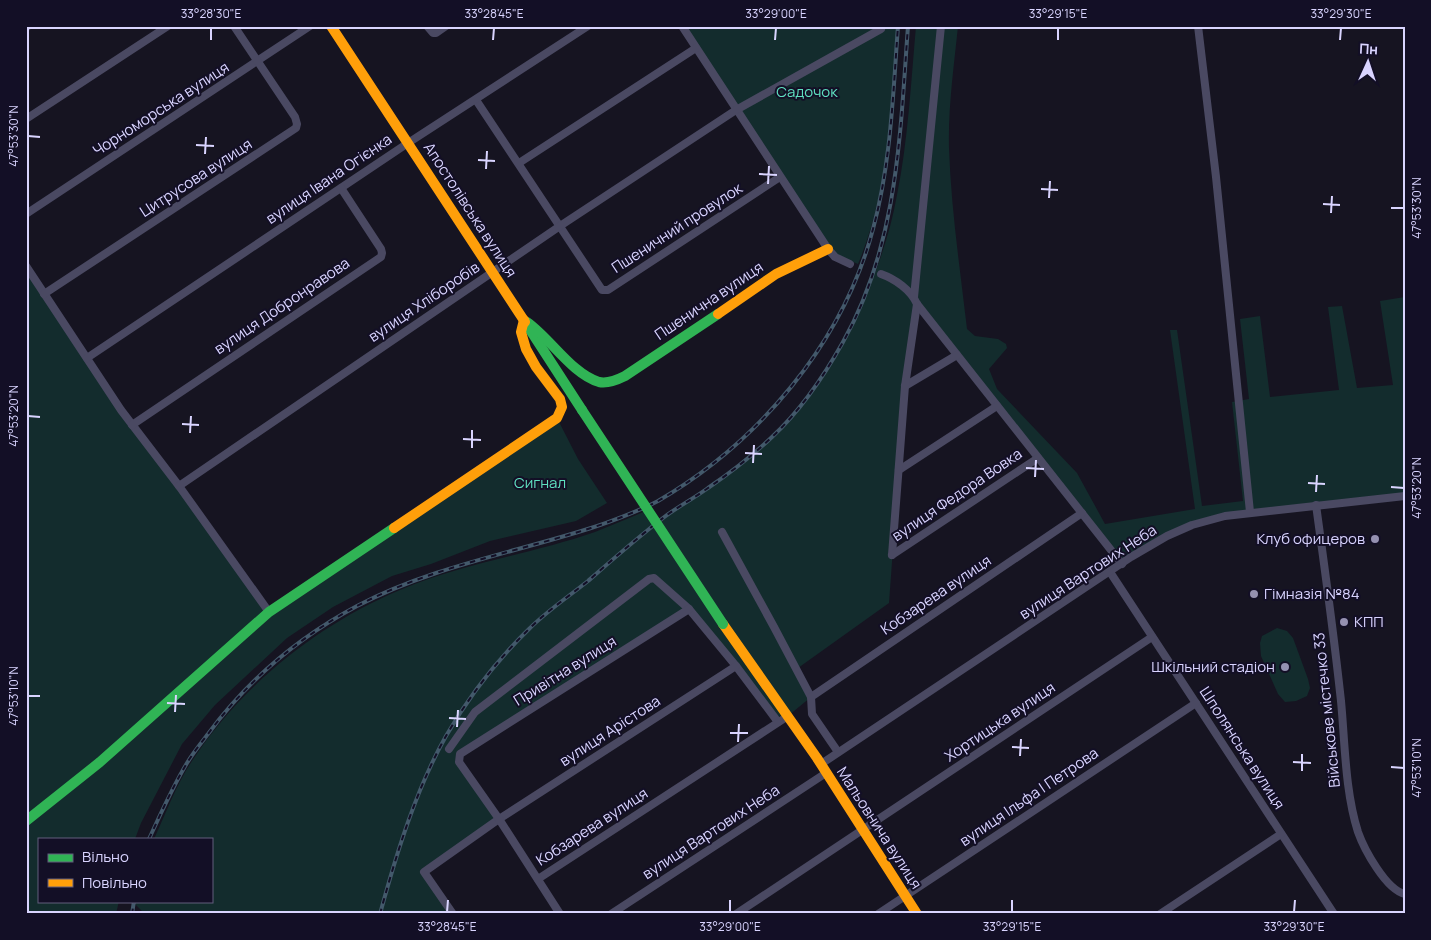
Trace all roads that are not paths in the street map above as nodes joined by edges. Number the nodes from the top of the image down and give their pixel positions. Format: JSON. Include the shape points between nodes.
{"nodes":[{"id":1,"x":168,"y":26,"type":"edge"},
{"id":2,"x":234,"y":26,"type":"edge"},
{"id":3,"x":310,"y":26,"type":"edge"},
{"id":4,"x":331,"y":26,"type":"edge"},
{"id":5,"x":427,"y":26,"type":"edge"},
{"id":6,"x":446,"y":26,"type":"edge"},
{"id":7,"x":588,"y":26,"type":"edge"},
{"id":8,"x":682,"y":26,"type":"edge"},
{"id":9,"x":942,"y":26,"type":"edge"},
{"id":10,"x":1198,"y":26,"type":"edge"},
{"id":11,"x":881,"y":29,"type":"dead end"},
{"id":12,"x":696,"y":48,"type":"junction"},
{"id":13,"x":257,"y":62,"type":"junction"},
{"id":14,"x":476,"y":100,"type":"junction"},
{"id":15,"x":736,"y":110,"type":"junction"},
{"id":16,"x":26,"y":119,"type":"edge"},
{"id":17,"x":408,"y":143,"type":"junction"},
{"id":18,"x":519,"y":163,"type":"junction"},
{"id":19,"x":780,"y":177,"type":"junction"},
{"id":20,"x":341,"y":188,"type":"junction"},
{"id":21,"x":26,"y":214,"type":"edge"},
{"id":22,"x":560,"y":226,"type":"junction"},
{"id":23,"x":828,"y":249,"type":"junction"},
{"id":24,"x":850,"y":264,"type":"dead end"},
{"id":25,"x":26,"y":266,"type":"edge"},
{"id":26,"x":493,"y":273,"type":"junction"},
{"id":27,"x":881,"y":274,"type":"dead end"},
{"id":28,"x":44,"y":294,"type":"junction"},
{"id":29,"x":915,"y":301,"type":"junction"},
{"id":30,"x":524,"y":320,"type":"junction"},
{"id":31,"x":957,"y":355,"type":"junction"},
{"id":32,"x":86,"y":358,"type":"junction"},
{"id":33,"x":905,"y":386,"type":"junction"},
{"id":34,"x":997,"y":406,"type":"junction"},
{"id":35,"x":132,"y":424,"type":"junction"},
{"id":36,"x":1038,"y":458,"type":"junction"},
{"id":37,"x":900,"y":470,"type":"junction"},
{"id":38,"x":179,"y":486,"type":"junction"},
{"id":39,"x":1405,"y":496,"type":"edge"},
{"id":40,"x":1316,"y":505,"type":"junction"},
{"id":41,"x":1250,"y":512,"type":"junction"},
{"id":42,"x":1082,"y":513,"type":"junction"},
{"id":43,"x":722,"y":532,"type":"dead end"},
{"id":44,"x":1122,"y":564,"type":"junction"},
{"id":45,"x":1110,"y":572,"type":"junction"},
{"id":46,"x":689,"y":609,"type":"junction"},
{"id":47,"x":269,"y":612,"type":"junction"},
{"id":48,"x":1152,"y":637,"type":"junction"},
{"id":49,"x":736,"y":666,"type":"junction"},
{"id":50,"x":810,"y":700,"type":"junction"},
{"id":51,"x":1196,"y":703,"type":"junction"},
{"id":52,"x":788,"y":716,"type":"junction"},
{"id":53,"x":778,"y":722,"type":"junction"},
{"id":54,"x":449,"y":749,"type":"dead end"},
{"id":55,"x":838,"y":752,"type":"junction"},
{"id":56,"x":821,"y":765,"type":"junction"},
{"id":57,"x":499,"y":819,"type":"junction"},
{"id":58,"x":26,"y":821,"type":"edge"},
{"id":59,"x":862,"y":829,"type":"junction"},
{"id":60,"x":1281,"y":834,"type":"junction"},
{"id":61,"x":538,"y":879,"type":"junction"},
{"id":62,"x":1405,"y":894,"type":"edge"},
{"id":63,"x":905,"y":896,"type":"junction"},
{"id":64,"x":453,"y":914,"type":"edge"},
{"id":65,"x":560,"y":914,"type":"edge"},
{"id":66,"x":612,"y":914,"type":"edge"},
{"id":67,"x":736,"y":914,"type":"edge"},
{"id":68,"x":878,"y":914,"type":"edge"},
{"id":69,"x":917,"y":914,"type":"edge"},
{"id":70,"x":1160,"y":914,"type":"edge"},
{"id":71,"x":1334,"y":914,"type":"edge"}],
"edges":[{"from":1,"to":16,"type":"street"},
{"from":2,"to":13,"type":"street","name":"Цитрусова вулиця"},
{"from":3,"to":13,"type":"street","name":"Чорноморська вулиця"},
{"from":4,"to":17,"type":"street","name":"Апостолівська вулиця"},
{"from":5,"to":6,"type":"street","via":[[433,33]]},
{"from":7,"to":14,"type":"street","name":"вулиця Івана Огієнка"},
{"from":8,"to":12,"type":"street"},
{"from":9,"to":29,"type":"street"},
{"from":10,"to":41,"type":"street"},
{"from":11,"to":15,"type":"street","name":"вулиця Хліборобів"},
{"from":12,"to":15,"type":"street"},
{"from":12,"to":18,"type":"street"},
{"from":13,"to":21,"type":"street","name":"Чорноморська вулиця"},
{"from":13,"to":28,"type":"street","name":"Цитрусова вулиця","via":[[296,117],[293,131]]},
{"from":14,"to":17,"type":"street","name":"вулиця Івана Огієнка"},
{"from":14,"to":18,"type":"street"},
{"from":15,"to":19,"type":"street"},
{"from":15,"to":22,"type":"street","name":"вулиця Хліборобів"},
{"from":17,"to":20,"type":"street","name":"вулиця Івана Огієнка"},
{"from":17,"to":26,"type":"street","name":"Апостолівська вулиця"},
{"from":18,"to":22,"type":"street"},
{"from":19,"to":22,"type":"street","name":"Пшеничний провулок","via":[[608,290],[602,290]]},
{"from":19,"to":23,"type":"street"},
{"from":20,"to":32,"type":"street","name":"вулиця Івана Огієнка"},
{"from":20,"to":35,"type":"street","name":"вулиця Добронравова","via":[[381,249],[381,257]]},
{"from":22,"to":26,"type":"street","name":"вулиця Хліборобів"},
{"from":23,"to":24,"type":"street","via":[[835,257]]},
{"from":23,"to":30,"type":"street","name":"Пшенична вулиця","via":[[776,274],[626,376],[610,383],[587,377],[537,328]]},
{"from":25,"to":28,"type":"street"},
{"from":26,"to":30,"type":"street","name":"Апостолівська вулиця"},
{"from":26,"to":38,"type":"street","name":"вулиця Хліборобів"},
{"from":27,"to":29,"type":"street","via":[[901,285]]},
{"from":28,"to":32,"type":"street"},
{"from":29,"to":31,"type":"street"},
{"from":29,"to":33,"type":"street"},
{"from":30,"to":47,"type":"street","via":[[521,330],[529,354],[560,399],[562,407],[557,418]]},
{"from":30,"to":52,"type":"street","name":"Апостолівська вулиця","bridge":true,"via":[[723,624]]},
{"from":31,"to":33,"type":"street"},
{"from":31,"to":34,"type":"street"},
{"from":32,"to":35,"type":"street"},
{"from":33,"to":37,"type":"street"},
{"from":34,"to":36,"type":"street"},
{"from":34,"to":37,"type":"street"},
{"from":35,"to":38,"type":"street"},
{"from":36,"to":37,"type":"street","name":"вулиця Федора Вовка","via":[[892,555]]},
{"from":36,"to":42,"type":"street"},
{"from":38,"to":47,"type":"street"},
{"from":39,"to":40,"type":"street","name":"вулиця Вартових Неба"},
{"from":40,"to":41,"type":"street","name":"вулиця Вартових Неба"},
{"from":40,"to":62,"type":"street","name":"Військове містечко 33","via":[[1352,806],[1358,833],[1373,862],[1398,892]]},
{"from":41,"to":44,"type":"street","name":"вулиця Вартових Неба","via":[[1192,525],[1167,536]]},
{"from":42,"to":44,"type":"street"},
{"from":42,"to":50,"type":"street","name":"Кобзарева вулиця"},
{"from":43,"to":50,"type":"street"},
{"from":44,"to":45,"type":"street","name":"вулиця Вартових Неба"},
{"from":45,"to":48,"type":"street","name":"Шполянська вулиця"},
{"from":45,"to":55,"type":"street","name":"вулиця Вартових Неба"},
{"from":46,"to":49,"type":"street"},
{"from":46,"to":54,"type":"street","via":[[654,578],[649,579],[475,712]]},
{"from":46,"to":57,"type":"street","name":"Привітна вулиця","via":[[460,754],[458,759]]},
{"from":47,"to":58,"type":"street","via":[[100,762]]},
{"from":48,"to":51,"type":"street","name":"Шполянська вулиця"},
{"from":48,"to":59,"type":"street","name":"Хортицька вулиця"},
{"from":49,"to":53,"type":"street"},
{"from":49,"to":57,"type":"street","name":"вулиця Арістова"},
{"from":50,"to":55,"type":"street","via":[[812,714]]},
{"from":51,"to":60,"type":"street","name":"Шполянська вулиця"},
{"from":51,"to":63,"type":"street","name":"вулиця Ільфа І Петрова"},
{"from":52,"to":53,"type":"street","name":"Кобзарева вулиця"},
{"from":52,"to":56,"type":"street"},
{"from":53,"to":61,"type":"street","name":"Кобзарева вулиця"},
{"from":55,"to":56,"type":"street","name":"вулиця Вартових Неба"},
{"from":56,"to":59,"type":"street","name":"Мальовнича вулиця"},
{"from":56,"to":66,"type":"street","name":"вулиця Вартових Неба"},
{"from":57,"to":61,"type":"street"},
{"from":57,"to":64,"type":"street","name":"вулиця Арістова","via":[[424,872]]},
{"from":59,"to":63,"type":"street","name":"Мальовнича вулиця"},
{"from":59,"to":67,"type":"street","name":"Хортицька вулиця"},
{"from":60,"to":70,"type":"street"},
{"from":60,"to":71,"type":"street","name":"Шполянська вулиця"},
{"from":61,"to":65,"type":"street"},
{"from":63,"to":68,"type":"street","name":"вулиця Ільфа І Петрова"},
{"from":63,"to":69,"type":"street","name":"Мальовнича вулиця"}]}
